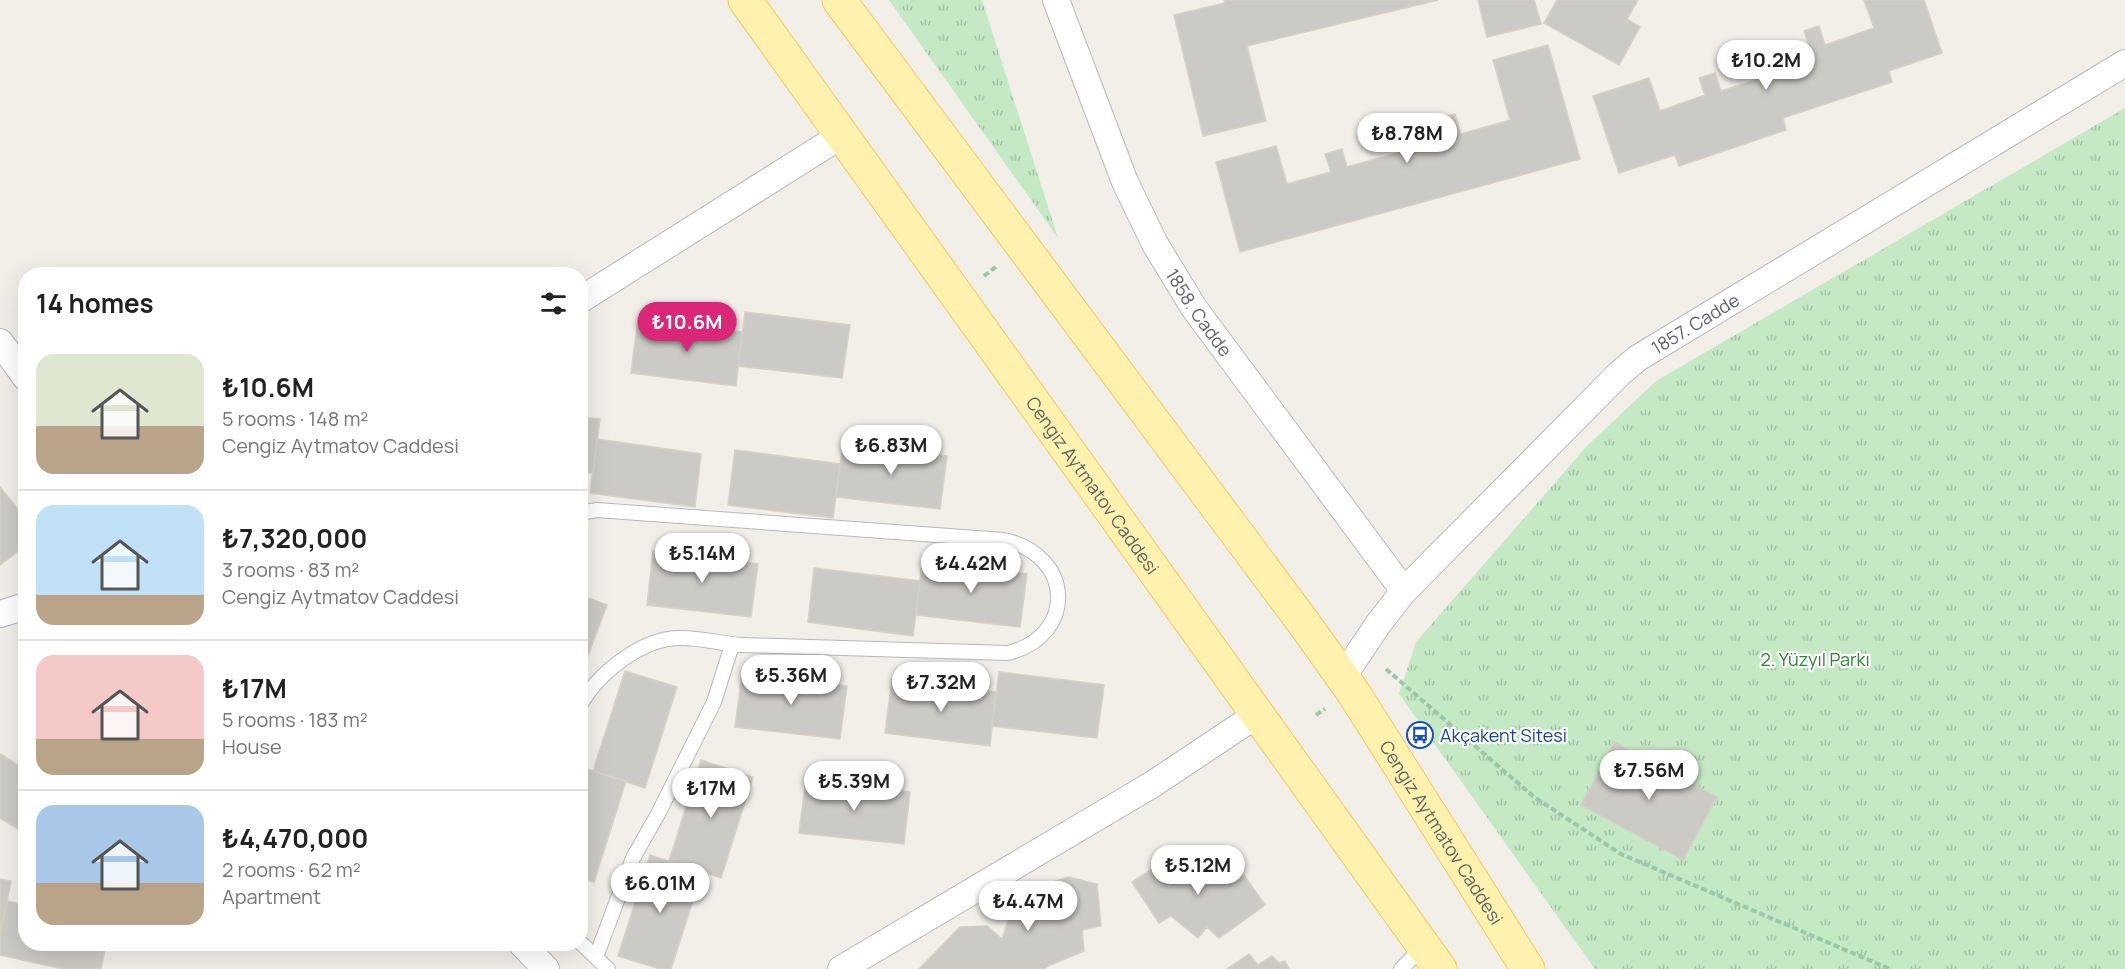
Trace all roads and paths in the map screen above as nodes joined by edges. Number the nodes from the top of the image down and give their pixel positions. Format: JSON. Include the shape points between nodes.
{"nodes":[{"id":1,"x":745,"y":0,"type":"edge"},
{"id":2,"x":839,"y":0,"type":"edge"},
{"id":3,"x":1056,"y":0,"type":"edge"},
{"id":4,"x":2125,"y":63,"type":"edge"},
{"id":5,"x":842,"y":135,"type":"junction"},
{"id":6,"x":1003,"y":263,"type":"dead end"},
{"id":7,"x":983,"y":276,"type":"dead end"},
{"id":8,"x":588,"y":295,"type":"edge"},
{"id":9,"x":0,"y":342,"type":"edge"},
{"id":10,"x":18,"y":367,"type":"edge"},
{"id":11,"x":588,"y":512,"type":"edge"},
{"id":12,"x":1404,"y":591,"type":"junction"},
{"id":13,"x":18,"y":608,"type":"edge"},
{"id":14,"x":0,"y":614,"type":"edge"},
{"id":15,"x":732,"y":645,"type":"junction"},
{"id":16,"x":1386,"y":669,"type":"dead end"},
{"id":17,"x":1342,"y":678,"type":"junction"},
{"id":18,"x":588,"y":694,"type":"edge"},
{"id":19,"x":1258,"y":714,"type":"junction"},
{"id":20,"x":588,"y":950,"type":"edge"},
{"id":21,"x":529,"y":951,"type":"edge"},
{"id":22,"x":596,"y":957,"type":"junction"},
{"id":23,"x":1432,"y":958,"type":"edge"},
{"id":24,"x":546,"y":969,"type":"edge"},
{"id":25,"x":608,"y":969,"type":"edge"},
{"id":26,"x":841,"y":969,"type":"edge"},
{"id":27,"x":1401,"y":969,"type":"edge"},
{"id":28,"x":1528,"y":969,"type":"edge"},
{"id":29,"x":1890,"y":969,"type":"edge"}],
"edges":[{"from":1,"to":5,"type":"main road","name":"Cengiz Aytmatov Caddesi"},
{"from":2,"to":17,"type":"main road","name":"Cengiz Aytmatov Caddesi"},
{"from":3,"to":12,"type":"street","name":"1858. Cadde","via":[[1125,182],[1155,244],[1194,308]]},
{"from":4,"to":12,"type":"street","name":"1857. Cadde","via":[[1638,358]]},
{"from":5,"to":8,"type":"street"},
{"from":5,"to":19,"type":"main road","name":"Cengiz Aytmatov Caddesi"},
{"from":6,"to":7,"type":"path"},
{"from":9,"to":10,"type":"street"},
{"from":11,"to":15,"type":"lane","via":[[1005,540],[1018,543],[1043,559],[1056,584],[1058,598],[1048,629],[1023,649],[1008,653]]},
{"from":12,"to":17,"type":"street","name":"1857. Cadde"},
{"from":13,"to":14,"type":"street"},
{"from":15,"to":18,"type":"lane","via":[[678,637],[653,644],[608,670]]},
{"from":15,"to":22,"type":"lane","via":[[714,702],[633,858]]},
{"from":16,"to":29,"type":"path","via":[[1534,797],[1621,854]]},
{"from":17,"to":28,"type":"main road","name":"Cengiz Aytmatov Caddesi"},
{"from":19,"to":23,"type":"main road","name":"Cengiz Aytmatov Caddesi"},
{"from":19,"to":26,"type":"street","via":[[1153,784]]},
{"from":20,"to":22,"type":"lane"},
{"from":21,"to":24,"type":"street"},
{"from":22,"to":25,"type":"lane"},
{"from":23,"to":27,"type":"lane"}]}
